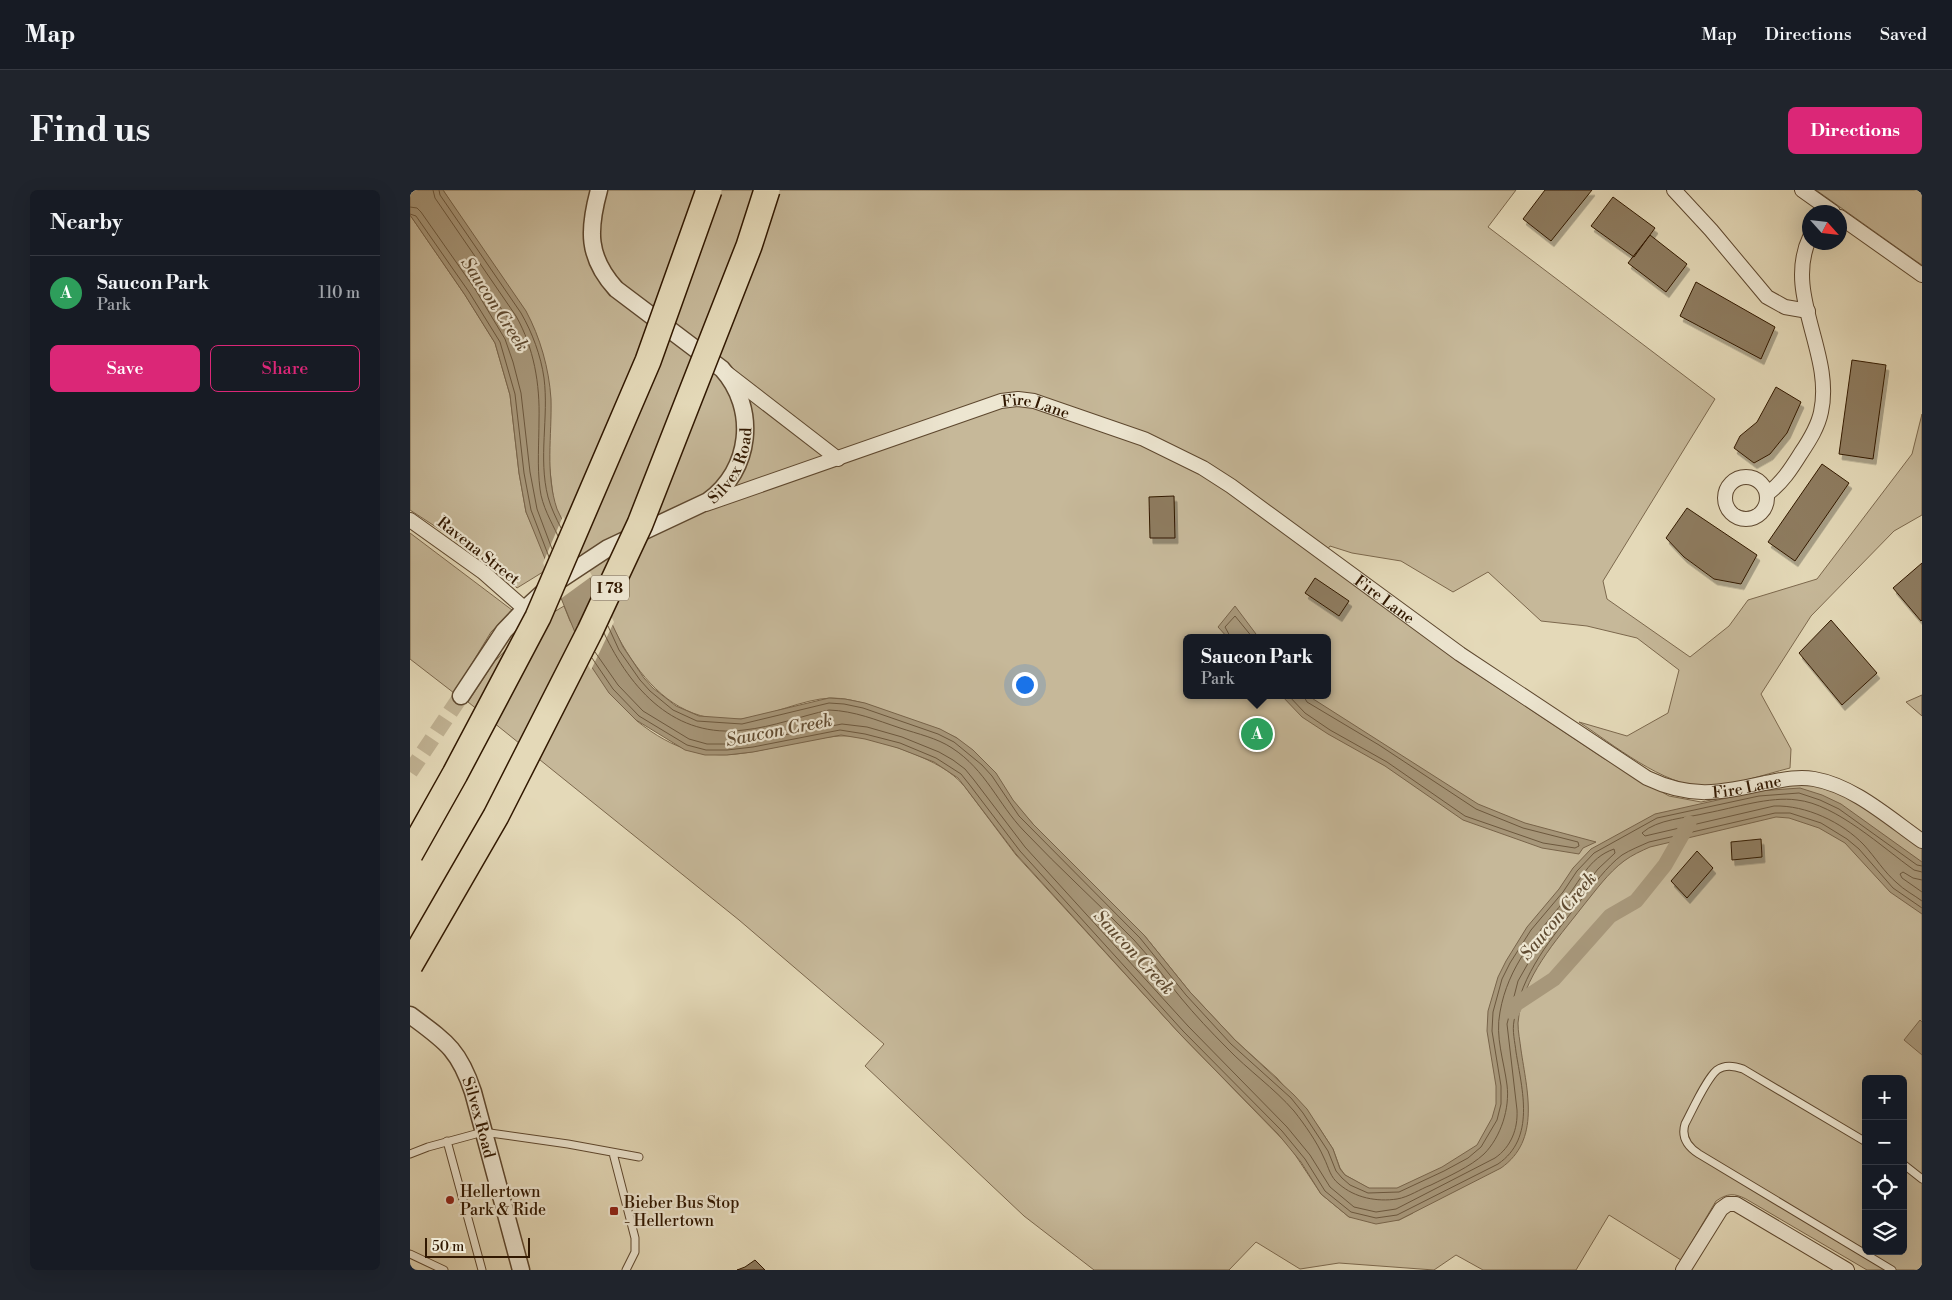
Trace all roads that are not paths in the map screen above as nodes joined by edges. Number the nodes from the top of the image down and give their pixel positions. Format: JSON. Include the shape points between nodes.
{"nodes":[{"id":1,"x":599,"y":190,"type":"edge"},
{"id":2,"x":709,"y":190,"type":"edge"},
{"id":3,"x":767,"y":190,"type":"edge"},
{"id":4,"x":1674,"y":190,"type":"edge"},
{"id":5,"x":1802,"y":190,"type":"edge"},
{"id":6,"x":1821,"y":205,"type":"edge"},
{"id":7,"x":1847,"y":222,"type":"edge"},
{"id":8,"x":1806,"y":250,"type":"edge"},
{"id":9,"x":1922,"y":275,"type":"edge"},
{"id":10,"x":1808,"y":311,"type":"junction"},
{"id":11,"x":722,"y":369,"type":"junction"},
{"id":12,"x":838,"y":459,"type":"junction"},
{"id":13,"x":1767,"y":494,"type":"dead end"},
{"id":14,"x":699,"y":507,"type":"junction"},
{"id":15,"x":410,"y":520,"type":"edge"},
{"id":16,"x":524,"y":609,"type":"junction"},
{"id":17,"x":461,"y":696,"type":"tunnel mouth"},
{"id":18,"x":1922,"y":841,"type":"edge"},
{"id":19,"x":410,"y":854,"type":"edge"},
{"id":20,"x":410,"y":965,"type":"edge"},
{"id":21,"x":410,"y":1015,"type":"edge"},
{"id":22,"x":483,"y":1132,"type":"junction"},
{"id":23,"x":1862,"y":1140,"type":"edge"},
{"id":24,"x":447,"y":1141,"type":"junction"},
{"id":25,"x":613,"y":1153,"type":"junction"},
{"id":26,"x":410,"y":1154,"type":"edge"},
{"id":27,"x":639,"y":1157,"type":"dead end"},
{"id":28,"x":1904,"y":1165,"type":"edge"},
{"id":29,"x":1922,"y":1179,"type":"edge"},
{"id":30,"x":410,"y":1254,"type":"edge"},
{"id":31,"x":444,"y":1270,"type":"edge"},
{"id":32,"x":482,"y":1270,"type":"edge"},
{"id":33,"x":521,"y":1270,"type":"edge"},
{"id":34,"x":626,"y":1270,"type":"edge"},
{"id":35,"x":1684,"y":1270,"type":"edge"},
{"id":36,"x":1847,"y":1270,"type":"edge"},
{"id":37,"x":1892,"y":1270,"type":"edge"}],
"edges":[{"from":1,"to":11,"type":"street","name":"Silvex Road","via":[[591,235],[595,256],[606,278],[626,297]]},
{"from":2,"to":19,"type":"highway","bridge":true,"via":[[648,361],[538,617]]},
{"from":3,"to":20,"type":"highway","number":"I 78","bridge":true,"via":[[749,246],[640,524],[496,816]]},
{"from":4,"to":10,"type":"street","via":[[1767,297],[1785,307]]},
{"from":5,"to":6,"type":"street"},
{"from":7,"to":9,"type":"street"},
{"from":8,"to":10,"type":"street","via":[[1801,267]]},
{"from":10,"to":13,"type":"street","via":[[1823,380],[1821,414],[1811,437],[1786,475]]},
{"from":11,"to":12,"type":"street"},
{"from":11,"to":14,"type":"street","name":"Silvex Road","via":[[738,394],[745,420],[746,442],[725,487]]},
{"from":12,"to":14,"type":"street","name":"Fire Lane"},
{"from":12,"to":18,"type":"street","name":"Fire Lane","via":[[1001,401],[1034,401],[1107,425],[1163,448],[1231,486],[1460,654],[1647,778],[1671,788],[1701,793],[1813,778],[1859,797]]},
{"from":14,"to":16,"type":"street","name":"Silvex Road","via":[[594,556]]},
{"from":15,"to":16,"type":"street","name":"Ravena Street","via":[[483,572]]},
{"from":16,"to":17,"type":"street","via":[[494,645]]},
{"from":21,"to":22,"type":"street","name":"Silvex Road","via":[[441,1038],[460,1059]]},
{"from":22,"to":24,"type":"lane"},
{"from":22,"to":25,"type":"lane"},
{"from":22,"to":33,"type":"street","name":"Silvex Road"},
{"from":23,"to":37,"type":"lane","via":[[1734,1066],[1723,1067],[1713,1075],[1683,1131],[1687,1143],[1699,1154]]},
{"from":24,"to":26,"type":"lane"},
{"from":24,"to":32,"type":"lane"},
{"from":25,"to":27,"type":"lane"},
{"from":25,"to":34,"type":"lane","via":[[636,1238],[635,1252]]},
{"from":28,"to":29,"type":"lane"},
{"from":30,"to":31,"type":"lane"},
{"from":35,"to":36,"type":"street","via":[[1720,1209],[1728,1204],[1736,1204]]}]}
